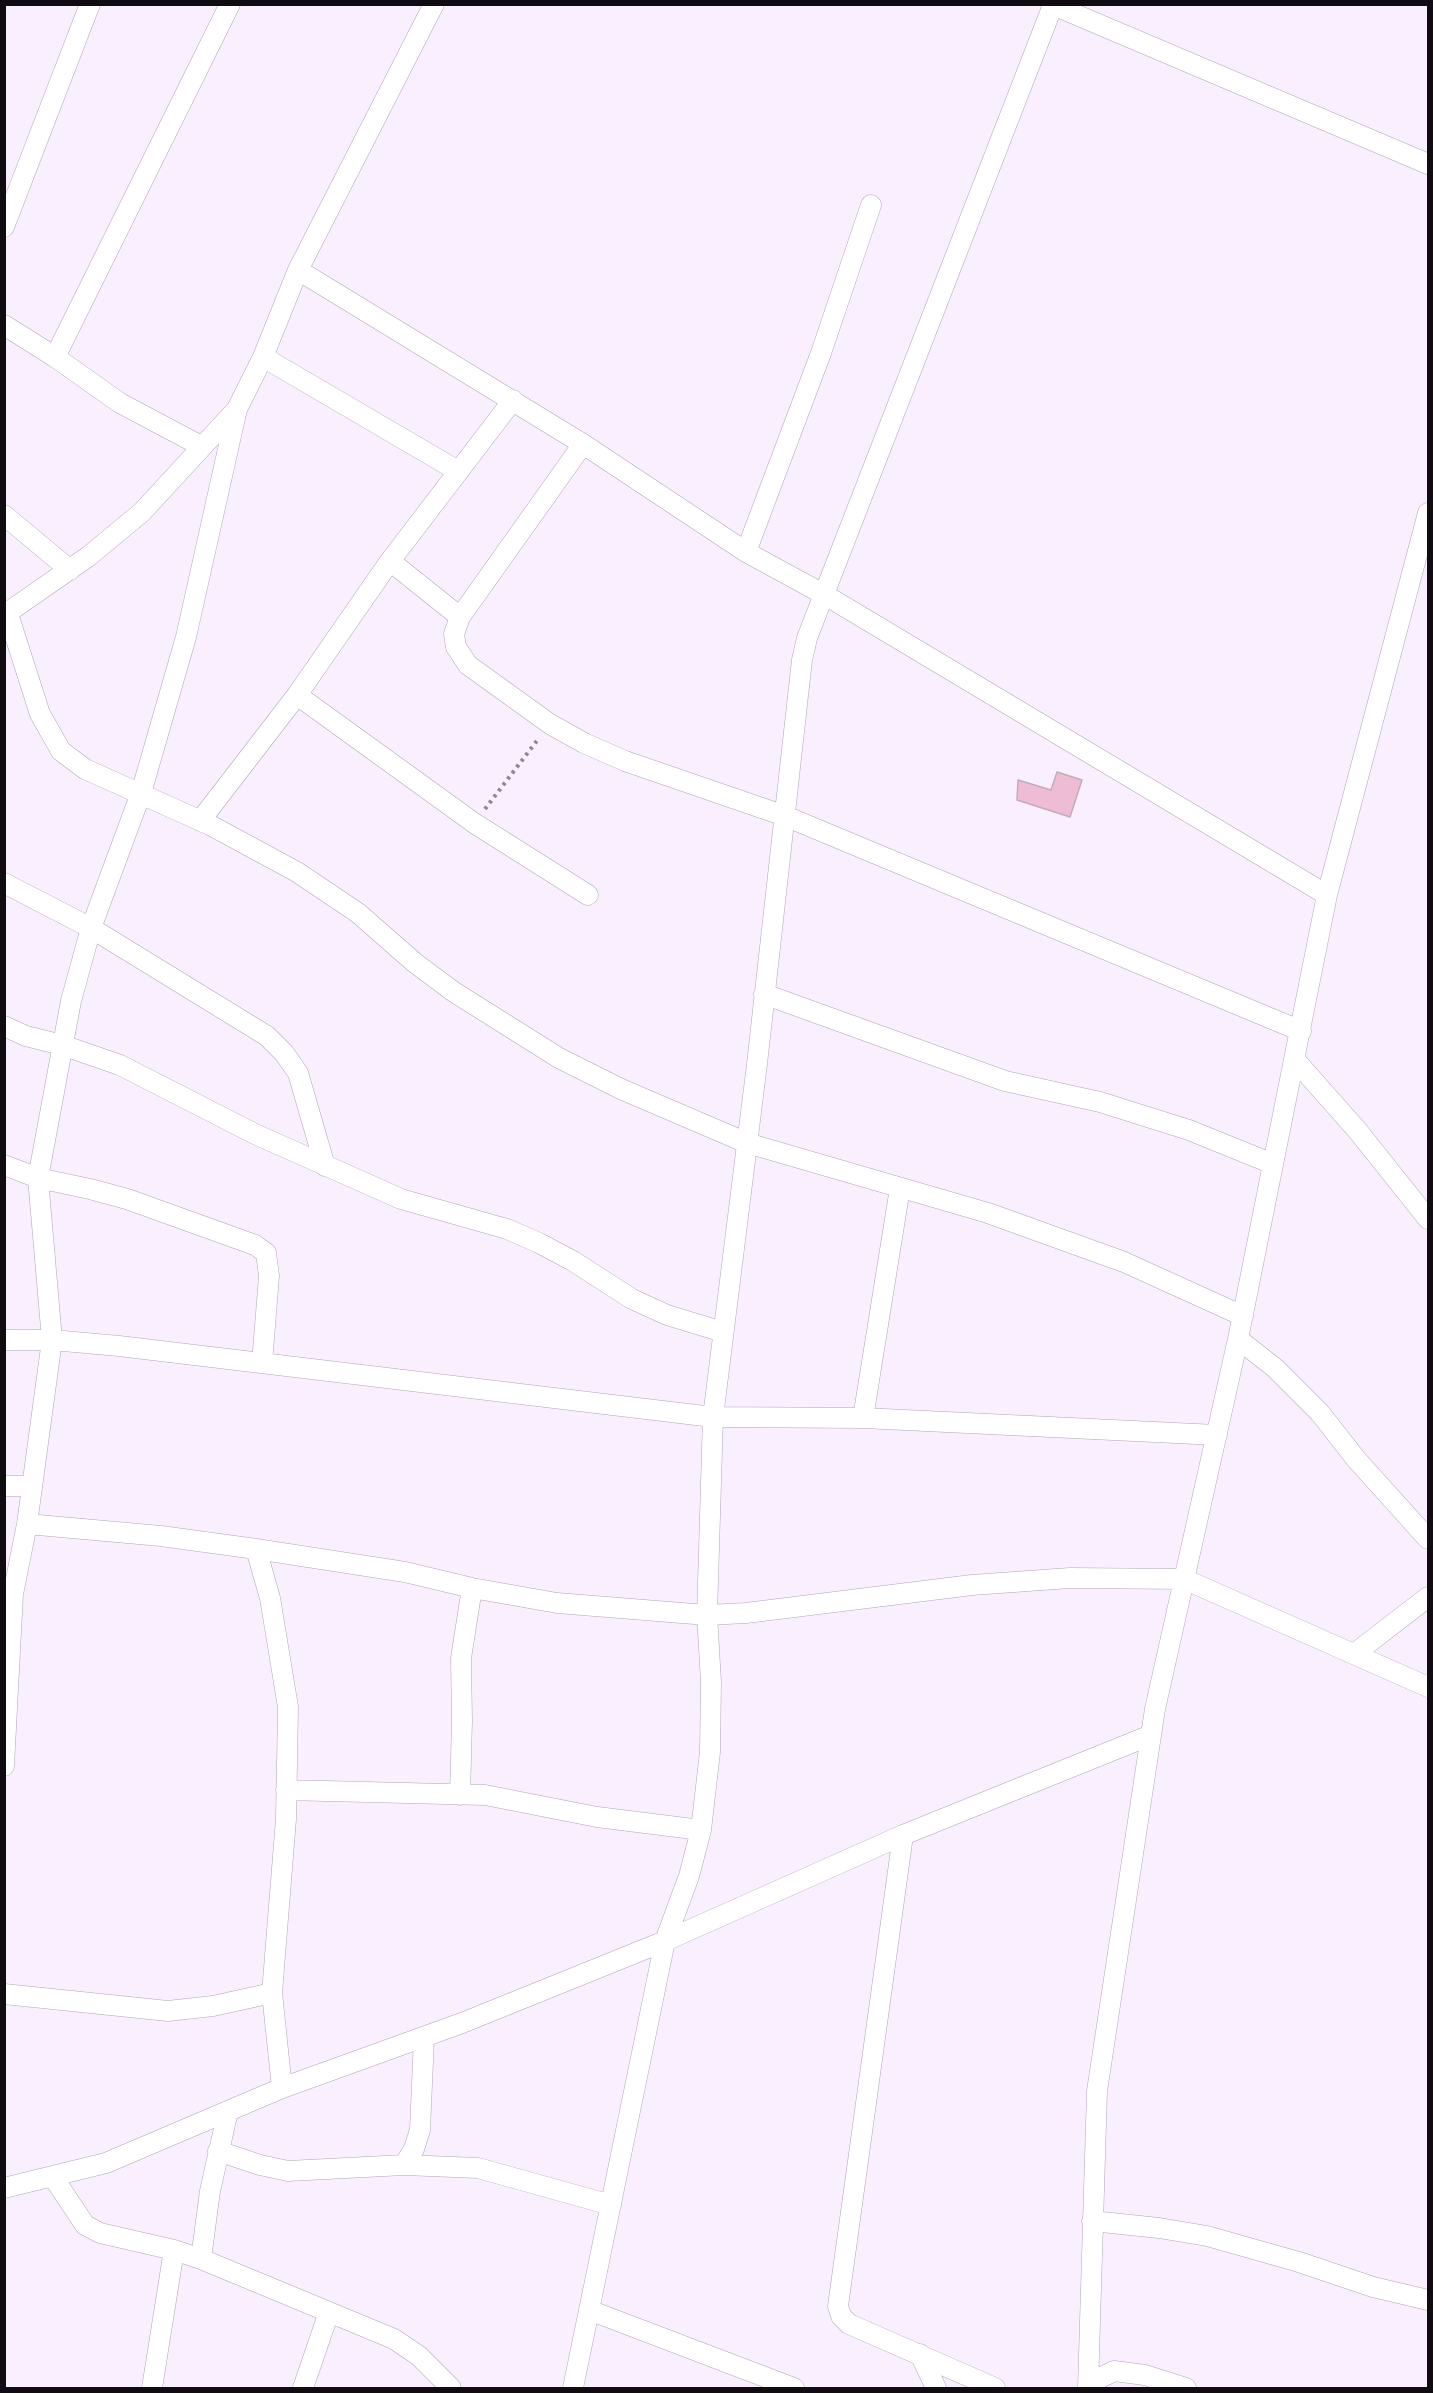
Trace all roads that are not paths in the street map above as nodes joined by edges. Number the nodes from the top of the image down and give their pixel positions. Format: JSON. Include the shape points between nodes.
{"nodes":[{"id":1,"x":90,"y":4,"type":"edge"},
{"id":2,"x":230,"y":4,"type":"edge"},
{"id":3,"x":434,"y":4,"type":"edge"},
{"id":4,"x":1052,"y":5,"type":"edge"},
{"id":5,"x":1084,"y":10,"type":"edge"},
{"id":6,"x":1428,"y":164,"type":"edge"},
{"id":7,"x":870,"y":205,"type":"dead end"},
{"id":8,"x":4,"y":227,"type":"edge"},
{"id":9,"x":298,"y":270,"type":"junction"},
{"id":10,"x":4,"y":325,"type":"edge"},
{"id":11,"x":55,"y":357,"type":"junction"},
{"id":12,"x":263,"y":357,"type":"junction"},
{"id":13,"x":513,"y":400,"type":"junction"},
{"id":14,"x":237,"y":409,"type":"junction"},
{"id":15,"x":583,"y":444,"type":"junction"},
{"id":16,"x":201,"y":446,"type":"junction"},
{"id":17,"x":459,"y":471,"type":"junction"},
{"id":18,"x":1428,"y":513,"type":"edge"},
{"id":19,"x":4,"y":515,"type":"edge"},
{"id":20,"x":746,"y":552,"type":"junction"},
{"id":21,"x":390,"y":561,"type":"junction"},
{"id":22,"x":70,"y":570,"type":"junction"},
{"id":23,"x":825,"y":595,"type":"junction"},
{"id":24,"x":6,"y":614,"type":"edge"},
{"id":25,"x":460,"y":617,"type":"junction"},
{"id":26,"x":297,"y":695,"type":"junction"},
{"id":27,"x":141,"y":793,"type":"junction"},
{"id":28,"x":785,"y":816,"type":"junction"},
{"id":29,"x":200,"y":820,"type":"junction"},
{"id":30,"x":4,"y":883,"type":"edge"},
{"id":31,"x":588,"y":895,"type":"dead end"},
{"id":32,"x":1327,"y":895,"type":"junction"},
{"id":33,"x":91,"y":928,"type":"junction"},
{"id":34,"x":764,"y":994,"type":"junction"},
{"id":35,"x":4,"y":1026,"type":"edge"},
{"id":36,"x":1301,"y":1031,"type":"junction"},
{"id":37,"x":62,"y":1045,"type":"junction"},
{"id":38,"x":1295,"y":1060,"type":"junction"},
{"id":39,"x":747,"y":1143,"type":"junction"},
{"id":40,"x":1273,"y":1164,"type":"junction"},
{"id":41,"x":4,"y":1165,"type":"edge"},
{"id":42,"x":325,"y":1166,"type":"junction"},
{"id":43,"x":38,"y":1178,"type":"junction"},
{"id":44,"x":900,"y":1188,"type":"junction"},
{"id":45,"x":1428,"y":1219,"type":"edge"},
{"id":46,"x":1243,"y":1316,"type":"junction"},
{"id":47,"x":723,"y":1332,"type":"junction"},
{"id":48,"x":1238,"y":1339,"type":"junction"},
{"id":49,"x":4,"y":1340,"type":"edge"},
{"id":50,"x":52,"y":1340,"type":"junction"},
{"id":51,"x":262,"y":1363,"type":"junction"},
{"id":52,"x":713,"y":1418,"type":"junction"},
{"id":53,"x":863,"y":1418,"type":"junction"},
{"id":54,"x":1217,"y":1435,"type":"junction"},
{"id":55,"x":4,"y":1486,"type":"edge"},
{"id":56,"x":32,"y":1486,"type":"junction"},
{"id":57,"x":27,"y":1524,"type":"junction"},
{"id":58,"x":1428,"y":1539,"type":"edge"},
{"id":59,"x":256,"y":1550,"type":"junction"},
{"id":60,"x":1184,"y":1579,"type":"junction"},
{"id":61,"x":472,"y":1588,"type":"junction"},
{"id":62,"x":9,"y":1594,"type":"edge"},
{"id":63,"x":1428,"y":1597,"type":"edge"},
{"id":64,"x":707,"y":1615,"type":"junction"},
{"id":65,"x":1354,"y":1654,"type":"junction"},
{"id":66,"x":1428,"y":1687,"type":"edge"},
{"id":67,"x":1150,"y":1735,"type":"junction"},
{"id":68,"x":6,"y":1741,"type":"edge"},
{"id":69,"x":4,"y":1766,"type":"edge"},
{"id":70,"x":286,"y":1790,"type":"junction"},
{"id":71,"x":460,"y":1795,"type":"junction"},
{"id":72,"x":701,"y":1830,"type":"junction"},
{"id":73,"x":903,"y":1835,"type":"junction"},
{"id":74,"x":665,"y":1941,"type":"junction"},
{"id":75,"x":272,"y":1993,"type":"junction"},
{"id":76,"x":4,"y":1994,"type":"edge"},
{"id":77,"x":424,"y":2038,"type":"junction"},
{"id":78,"x":282,"y":2088,"type":"junction"},
{"id":79,"x":228,"y":2111,"type":"junction"},
{"id":80,"x":218,"y":2151,"type":"junction"},
{"id":81,"x":404,"y":2165,"type":"junction"},
{"id":82,"x":53,"y":2178,"type":"junction"},
{"id":83,"x":4,"y":2188,"type":"edge"},
{"id":84,"x":611,"y":2205,"type":"junction"},
{"id":85,"x":1092,"y":2221,"type":"junction"},
{"id":86,"x":174,"y":2250,"type":"junction"},
{"id":87,"x":201,"y":2259,"type":"junction"},
{"id":88,"x":1428,"y":2300,"type":"edge"},
{"id":89,"x":589,"y":2310,"type":"junction"},
{"id":90,"x":329,"y":2312,"type":"junction"},
{"id":91,"x":920,"y":2354,"type":"junction"},
{"id":92,"x":781,"y":2386,"type":"edge"},
{"id":93,"x":152,"y":2388,"type":"edge"},
{"id":94,"x":303,"y":2388,"type":"edge"},
{"id":95,"x":451,"y":2388,"type":"edge"},
{"id":96,"x":573,"y":2388,"type":"edge"},
{"id":97,"x":936,"y":2388,"type":"edge"},
{"id":98,"x":995,"y":2388,"type":"edge"},
{"id":99,"x":1088,"y":2388,"type":"edge"},
{"id":100,"x":1186,"y":2388,"type":"edge"}],
"edges":[{"from":1,"to":8,"type":"street"},
{"from":2,"to":11,"type":"street"},
{"from":3,"to":9,"type":"street"},
{"from":4,"to":5,"type":"street"},
{"from":4,"to":23,"type":"street"},
{"from":5,"to":6,"type":"street"},
{"from":7,"to":20,"type":"street","via":[[821,353]]},
{"from":9,"to":12,"type":"street"},
{"from":9,"to":13,"type":"street"},
{"from":10,"to":11,"type":"street"},
{"from":11,"to":16,"type":"street","via":[[120,403]]},
{"from":12,"to":14,"type":"street"},
{"from":12,"to":17,"type":"street"},
{"from":13,"to":15,"type":"street"},
{"from":13,"to":17,"type":"street"},
{"from":14,"to":16,"type":"street"},
{"from":14,"to":27,"type":"street","via":[[186,637]]},
{"from":15,"to":20,"type":"street"},
{"from":15,"to":25,"type":"street"},
{"from":16,"to":22,"type":"street","via":[[142,512]]},
{"from":17,"to":21,"type":"street"},
{"from":18,"to":32,"type":"street"},
{"from":19,"to":22,"type":"street"},
{"from":20,"to":23,"type":"street"},
{"from":21,"to":25,"type":"street"},
{"from":21,"to":26,"type":"street"},
{"from":22,"to":24,"type":"street"},
{"from":23,"to":28,"type":"street","via":[[802,660]]},
{"from":23,"to":32,"type":"street"},
{"from":24,"to":27,"type":"street","via":[[40,714],[61,751],[85,769]]},
{"from":25,"to":28,"type":"street","via":[[454,634],[456,647],[468,665],[550,724],[625,761]]},
{"from":26,"to":29,"type":"street"},
{"from":26,"to":31,"type":"street","via":[[474,824]]},
{"from":27,"to":29,"type":"street"},
{"from":27,"to":33,"type":"street"},
{"from":28,"to":34,"type":"street"},
{"from":28,"to":36,"type":"street"},
{"from":29,"to":39,"type":"street","via":[[297,873],[358,914],[454,992],[559,1058]]},
{"from":30,"to":33,"type":"street"},
{"from":32,"to":36,"type":"street"},
{"from":33,"to":37,"type":"street"},
{"from":33,"to":42,"type":"street","via":[[279,1047],[298,1073]]},
{"from":34,"to":39,"type":"street"},
{"from":34,"to":40,"type":"street","via":[[1005,1081],[1134,1112]]},
{"from":35,"to":37,"type":"street"},
{"from":36,"to":38,"type":"street"},
{"from":37,"to":42,"type":"street","via":[[120,1065]]},
{"from":37,"to":43,"type":"street"},
{"from":38,"to":40,"type":"street"},
{"from":38,"to":45,"type":"street"},
{"from":39,"to":44,"type":"street"},
{"from":39,"to":47,"type":"street"},
{"from":40,"to":46,"type":"street"},
{"from":41,"to":43,"type":"street"},
{"from":42,"to":47,"type":"street","via":[[401,1199],[518,1234],[573,1261],[632,1299],[667,1315]]},
{"from":43,"to":50,"type":"street"},
{"from":43,"to":51,"type":"street","via":[[127,1199],[255,1245],[266,1253],[269,1276]]},
{"from":44,"to":46,"type":"street","via":[[988,1213],[1124,1262]]},
{"from":44,"to":53,"type":"street"},
{"from":46,"to":48,"type":"street"},
{"from":47,"to":52,"type":"street"},
{"from":48,"to":54,"type":"street"},
{"from":48,"to":58,"type":"street","via":[[1275,1368],[1320,1413]]},
{"from":49,"to":50,"type":"street"},
{"from":50,"to":51,"type":"street"},
{"from":50,"to":56,"type":"street"},
{"from":51,"to":52,"type":"street"},
{"from":52,"to":53,"type":"street"},
{"from":52,"to":64,"type":"street"},
{"from":53,"to":54,"type":"street"},
{"from":54,"to":60,"type":"street"},
{"from":55,"to":56,"type":"street"},
{"from":56,"to":57,"type":"street"},
{"from":57,"to":59,"type":"street","via":[[161,1536]]},
{"from":57,"to":62,"type":"street"},
{"from":59,"to":61,"type":"street","via":[[405,1572]]},
{"from":59,"to":70,"type":"street","via":[[270,1598],[288,1707]]},
{"from":60,"to":64,"type":"street","via":[[1070,1578],[982,1584]]},
{"from":60,"to":65,"type":"street"},
{"from":60,"to":67,"type":"street"},
{"from":61,"to":64,"type":"street","via":[[569,1604]]},
{"from":61,"to":71,"type":"street","via":[[461,1658]]},
{"from":62,"to":68,"type":"street"},
{"from":63,"to":65,"type":"street"},
{"from":64,"to":72,"type":"street","via":[[710,1752]]},
{"from":65,"to":66,"type":"street"},
{"from":67,"to":73,"type":"street"},
{"from":67,"to":85,"type":"street","via":[[1097,2091]]},
{"from":68,"to":69,"type":"street"},
{"from":70,"to":71,"type":"street"},
{"from":70,"to":75,"type":"street"},
{"from":71,"to":72,"type":"street","via":[[485,1795],[597,1817]]},
{"from":72,"to":74,"type":"street"},
{"from":73,"to":74,"type":"street"},
{"from":73,"to":91,"type":"street","via":[[838,2306],[849,2324]]},
{"from":74,"to":77,"type":"street"},
{"from":74,"to":84,"type":"street"},
{"from":75,"to":76,"type":"street","via":[[168,2012]]},
{"from":75,"to":78,"type":"street"},
{"from":77,"to":78,"type":"street"},
{"from":77,"to":81,"type":"street","via":[[420,2130]]},
{"from":78,"to":79,"type":"street"},
{"from":79,"to":80,"type":"street"},
{"from":79,"to":82,"type":"street","via":[[106,2163]]},
{"from":80,"to":81,"type":"street","via":[[288,2170]]},
{"from":80,"to":87,"type":"street"},
{"from":81,"to":84,"type":"street","via":[[478,2168]]},
{"from":82,"to":83,"type":"street"},
{"from":82,"to":86,"type":"street","via":[[85,2225],[100,2234]]},
{"from":84,"to":89,"type":"street"},
{"from":85,"to":88,"type":"street","via":[[1207,2236]]},
{"from":85,"to":99,"type":"street"},
{"from":86,"to":87,"type":"street"},
{"from":86,"to":93,"type":"street"},
{"from":87,"to":90,"type":"street"},
{"from":89,"to":92,"type":"street"},
{"from":89,"to":96,"type":"street"},
{"from":90,"to":94,"type":"street"},
{"from":90,"to":95,"type":"street","via":[[394,2339],[419,2356]]},
{"from":91,"to":97,"type":"street"},
{"from":91,"to":98,"type":"street"},
{"from":99,"to":100,"type":"street","via":[[1114,2371],[1145,2375]]}]}
